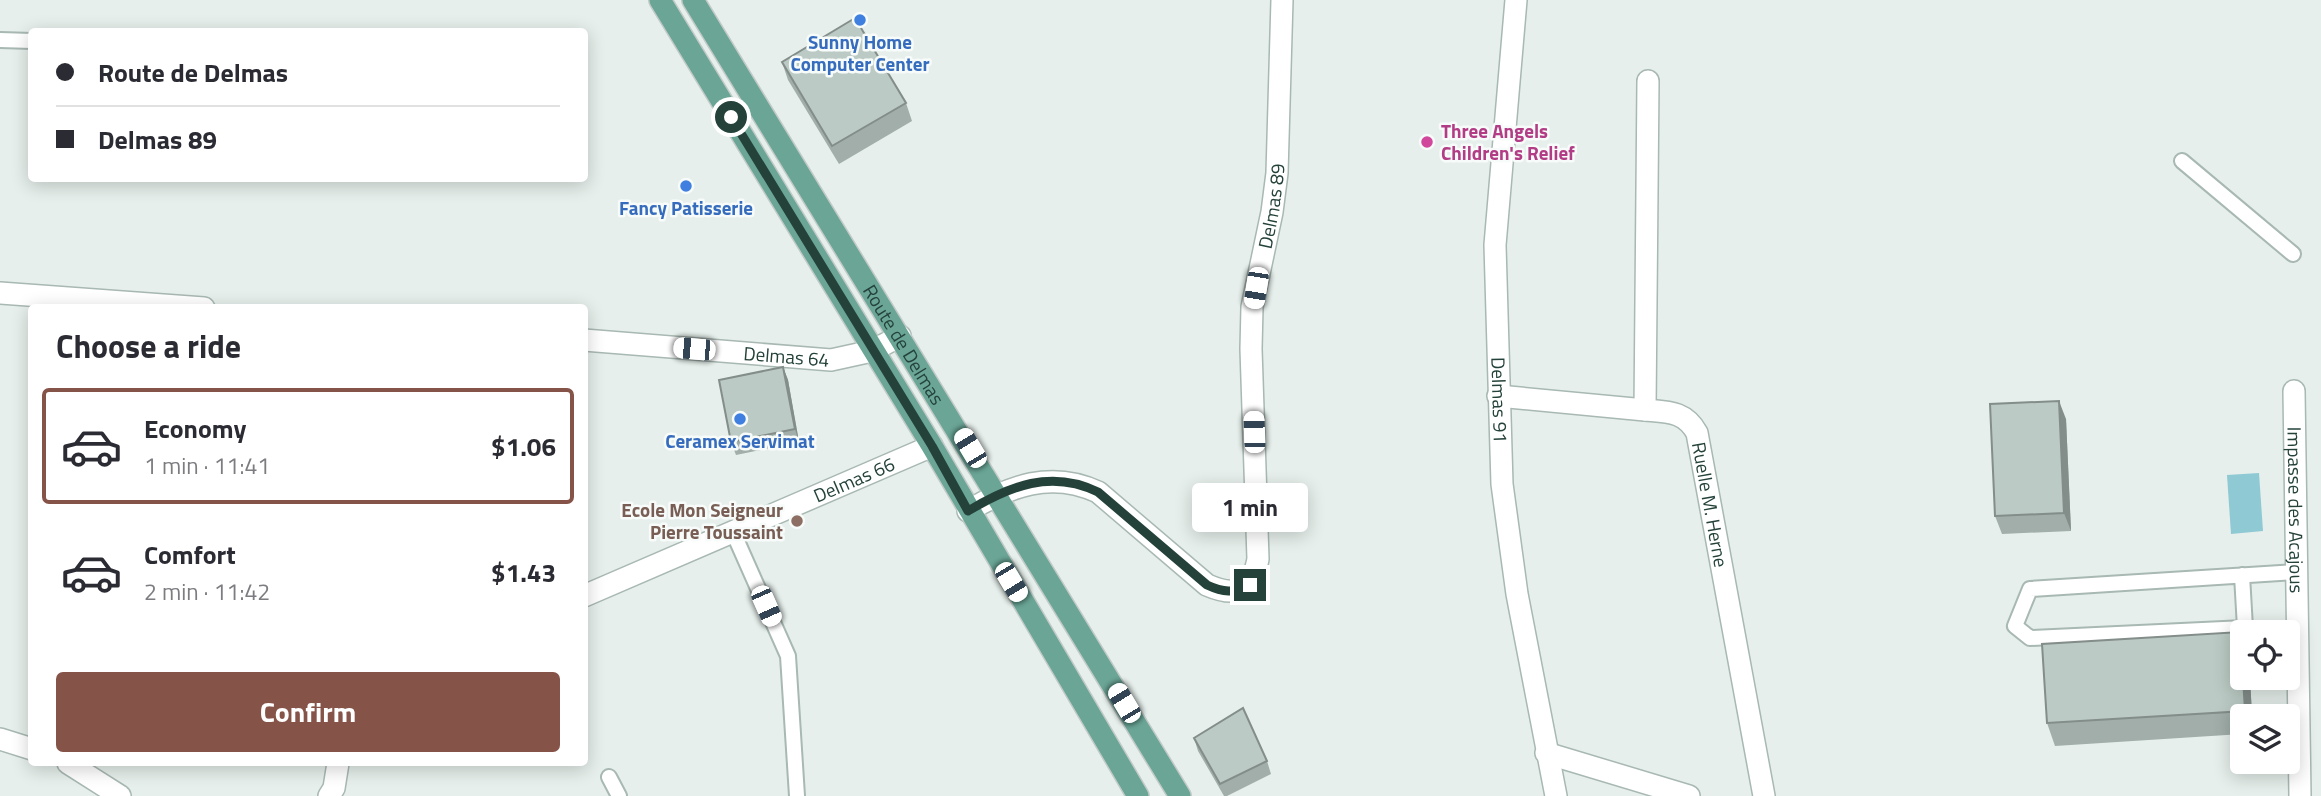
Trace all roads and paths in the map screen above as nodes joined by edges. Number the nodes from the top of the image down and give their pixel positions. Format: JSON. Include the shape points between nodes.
{"nodes":[{"id":1,"x":660,"y":0,"type":"edge"},
{"id":2,"x":693,"y":0,"type":"edge"},
{"id":3,"x":1282,"y":0,"type":"edge"},
{"id":4,"x":1516,"y":0,"type":"edge"},
{"id":5,"x":0,"y":40,"type":"edge"},
{"id":6,"x":28,"y":41,"type":"edge"},
{"id":7,"x":1648,"y":81,"type":"dead end"},
{"id":8,"x":2182,"y":161,"type":"dead end"},
{"id":9,"x":2293,"y":254,"type":"dead end"},
{"id":10,"x":0,"y":293,"type":"edge"},
{"id":11,"x":143,"y":304,"type":"edge"},
{"id":12,"x":900,"y":336,"type":"junction"},
{"id":13,"x":588,"y":340,"type":"edge"},
{"id":14,"x":873,"y":351,"type":"junction"},
{"id":15,"x":2294,"y":391,"type":"dead end"},
{"id":16,"x":1498,"y":396,"type":"junction"},
{"id":17,"x":1645,"y":410,"type":"junction"},
{"id":18,"x":932,"y":446,"type":"junction"},
{"id":19,"x":997,"y":494,"type":"junction"},
{"id":20,"x":968,"y":511,"type":"junction"},
{"id":21,"x":733,"y":532,"type":"junction"},
{"id":22,"x":2297,"y":572,"type":"junction"},
{"id":23,"x":2242,"y":575,"type":"junction"},
{"id":24,"x":588,"y":594,"type":"edge"},
{"id":25,"x":0,"y":739,"type":"edge"},
{"id":26,"x":28,"y":748,"type":"edge"},
{"id":27,"x":1546,"y":753,"type":"junction"},
{"id":28,"x":73,"y":766,"type":"edge"},
{"id":29,"x":338,"y":766,"type":"edge"},
{"id":30,"x":609,"y":778,"type":"dead end"},
{"id":31,"x":120,"y":796,"type":"edge"},
{"id":32,"x":328,"y":796,"type":"edge"},
{"id":33,"x":619,"y":796,"type":"edge"},
{"id":34,"x":797,"y":796,"type":"edge"},
{"id":35,"x":1138,"y":796,"type":"edge"},
{"id":36,"x":1180,"y":796,"type":"edge"},
{"id":37,"x":1556,"y":796,"type":"edge"},
{"id":38,"x":1689,"y":796,"type":"edge"},
{"id":39,"x":1764,"y":796,"type":"edge"},
{"id":40,"x":2300,"y":796,"type":"edge"}],
"edges":[{"from":1,"to":14,"type":"main road","name":"Route de Delmas"},
{"from":2,"to":12,"type":"main road","name":"Route de Delmas"},
{"from":3,"to":19,"type":"street","name":"Delmas 89","via":[[1277,173],[1252,307],[1258,559],[1250,585],[1231,592],[1207,585],[1098,492],[1080,484],[1035,483]]},
{"from":4,"to":16,"type":"street","name":"Delmas 91","via":[[1495,245]]},
{"from":5,"to":6,"type":"lane"},
{"from":7,"to":17,"type":"street"},
{"from":8,"to":9,"type":"lane"},
{"from":10,"to":11,"type":"street"},
{"from":12,"to":14,"type":"street","name":"Delmas 64"},
{"from":12,"to":19,"type":"main road","name":"Route de Delmas"},
{"from":13,"to":14,"type":"street","name":"Delmas 64","via":[[831,360]]},
{"from":14,"to":18,"type":"main road","name":"Route de Delmas"},
{"from":15,"to":22,"type":"street","name":"Impasse des Acajous"},
{"from":16,"to":17,"type":"street","name":"Ruelle M. Herne"},
{"from":16,"to":27,"type":"street","name":"Delmas 91","via":[[1517,594]]},
{"from":17,"to":39,"type":"street","name":"Ruelle M. Herne","via":[[1674,413],[1691,423],[1697,433]]},
{"from":18,"to":20,"type":"main road","name":"Route de Delmas"},
{"from":18,"to":21,"type":"street","name":"Delmas 66"},
{"from":19,"to":20,"type":"street","name":"Delmas 89"},
{"from":19,"to":36,"type":"main road","name":"Route de Delmas"},
{"from":20,"to":35,"type":"main road","name":"Route de Delmas"},
{"from":21,"to":24,"type":"street","name":"Delmas 66"},
{"from":21,"to":34,"type":"lane","via":[[788,656]]},
{"from":22,"to":23,"type":"lane"},
{"from":22,"to":40,"type":"street","name":"Impasse des Acajous"},
{"from":23,"to":23,"type":"lane","via":[[2030,589],[2015,626],[2030,639],[2245,628]]},
{"from":25,"to":26,"type":"street"},
{"from":27,"to":37,"type":"street","name":"Delmas 91"},
{"from":27,"to":38,"type":"street"},
{"from":28,"to":31,"type":"street"},
{"from":29,"to":32,"type":"street"},
{"from":30,"to":33,"type":"lane"}]}
